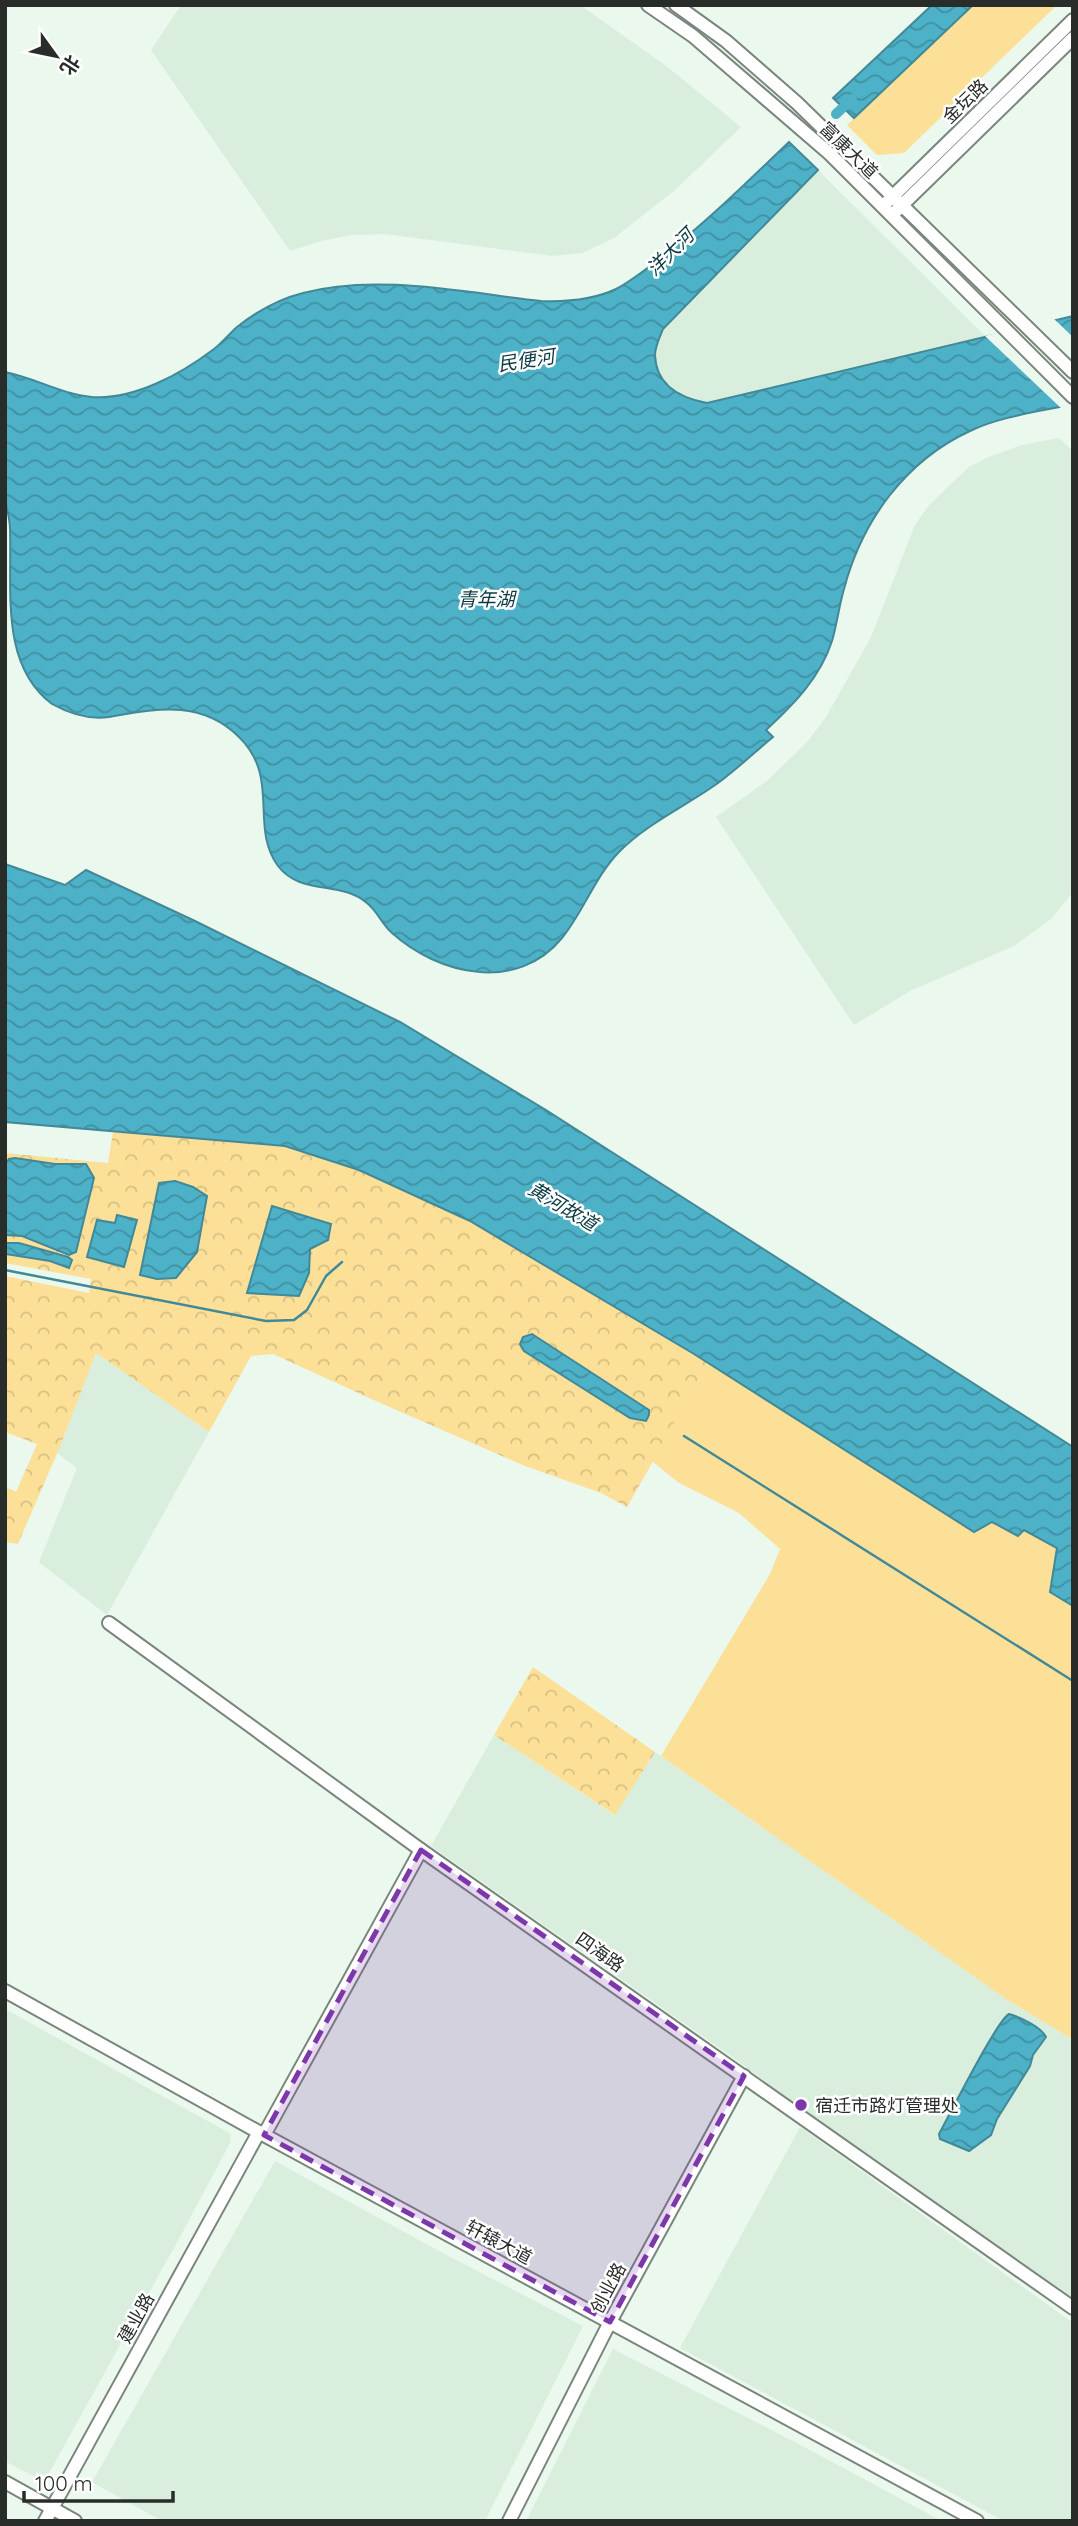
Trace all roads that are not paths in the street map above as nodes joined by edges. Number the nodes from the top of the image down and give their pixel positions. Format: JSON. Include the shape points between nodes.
{"nodes":[{"id":1,"x":648,"y":5,"type":"edge"},
{"id":2,"x":676,"y":5,"type":"edge"},
{"id":3,"x":1073,"y":20,"type":"edge"},
{"id":4,"x":1073,"y":38,"type":"edge"},
{"id":5,"x":898,"y":200,"type":"junction"},
{"id":6,"x":887,"y":211,"type":"junction"},
{"id":7,"x":951,"y":252,"type":"junction"},
{"id":8,"x":939,"y":263,"type":"junction"},
{"id":9,"x":1073,"y":372,"type":"edge"},
{"id":10,"x":1073,"y":397,"type":"edge"},
{"id":11,"x":109,"y":1623,"type":"dead end"},
{"id":12,"x":421,"y":1850,"type":"junction"},
{"id":13,"x":5,"y":1991,"type":"edge"},
{"id":14,"x":744,"y":2076,"type":"junction"},
{"id":15,"x":261,"y":2134,"type":"junction"},
{"id":16,"x":1073,"y":2308,"type":"edge"},
{"id":17,"x":610,"y":2322,"type":"junction"},
{"id":18,"x":5,"y":2482,"type":"edge"},
{"id":19,"x":52,"y":2508,"type":"junction"},
{"id":20,"x":45,"y":2521,"type":"edge"},
{"id":21,"x":75,"y":2521,"type":"edge"},
{"id":22,"x":509,"y":2521,"type":"edge"},
{"id":23,"x":977,"y":2521,"type":"edge"}],
"edges":[{"from":1,"to":6,"type":"street","name":"富康大道","via":[[756,90]]},
{"from":2,"to":5,"type":"street","name":"富康大道","via":[[797,103]]},
{"from":3,"to":5,"type":"street","name":"金坛路"},
{"from":4,"to":5,"type":"street","name":"金坛路"},
{"from":5,"to":6,"type":"street","name":"金坛路"},
{"from":5,"to":7,"type":"street","name":"富康大道"},
{"from":6,"to":8,"type":"street","name":"富康大道"},
{"from":7,"to":8,"type":"street"},
{"from":7,"to":9,"type":"street","name":"富康大道"},
{"from":8,"to":10,"type":"street","name":"富康大道"},
{"from":11,"to":12,"type":"street","name":"四海路"},
{"from":12,"to":14,"type":"street","name":"四海路"},
{"from":12,"to":15,"type":"street","name":"建业路"},
{"from":13,"to":15,"type":"street","name":"轩辕大道"},
{"from":14,"to":16,"type":"street","name":"四海路"},
{"from":14,"to":17,"type":"street","name":"创业路"},
{"from":15,"to":17,"type":"street","name":"轩辕大道"},
{"from":15,"to":19,"type":"street","name":"建业路"},
{"from":17,"to":22,"type":"street","name":"创业路"},
{"from":17,"to":23,"type":"street","name":"轩辕大道"},
{"from":18,"to":19,"type":"street"},
{"from":19,"to":20,"type":"street","name":"建业路"},
{"from":19,"to":21,"type":"street"}]}
